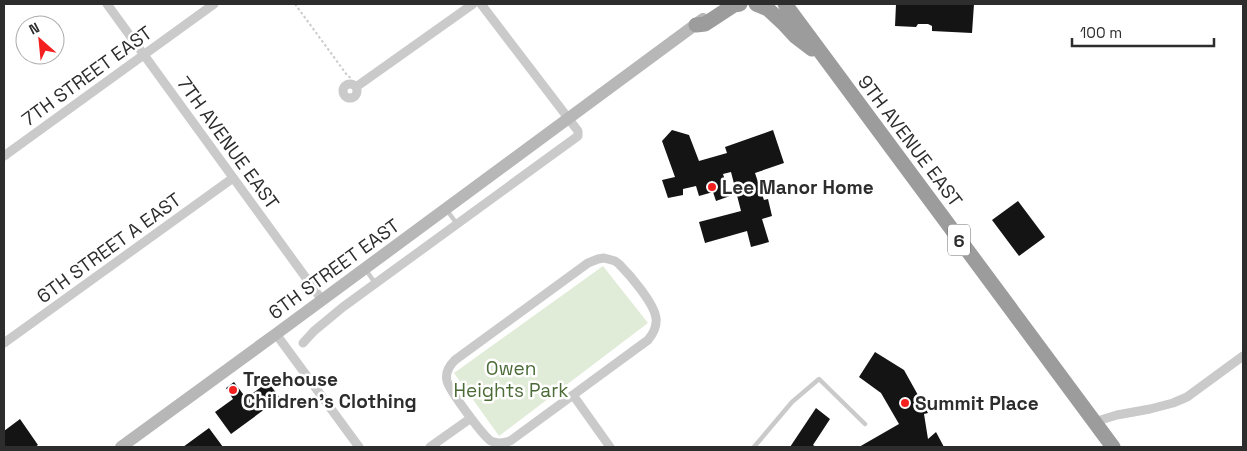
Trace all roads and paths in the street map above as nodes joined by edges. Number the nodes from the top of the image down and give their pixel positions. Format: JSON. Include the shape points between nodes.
{"nodes":[{"id":1,"x":108,"y":4,"type":"edge"},
{"id":2,"x":214,"y":4,"type":"edge"},
{"id":3,"x":295,"y":4,"type":"edge"},
{"id":4,"x":473,"y":4,"type":"edge"},
{"id":5,"x":482,"y":4,"type":"edge"},
{"id":6,"x":724,"y":4,"type":"edge"},
{"id":7,"x":740,"y":4,"type":"edge"},
{"id":8,"x":756,"y":4,"type":"edge"},
{"id":9,"x":785,"y":4,"type":"edge"},
{"id":10,"x":696,"y":25,"type":"junction"},
{"id":11,"x":145,"y":54,"type":"junction"},
{"id":12,"x":825,"y":59,"type":"junction"},
{"id":13,"x":355,"y":84,"type":"joint"},
{"id":14,"x":568,"y":119,"type":"junction"},
{"id":15,"x":4,"y":156,"type":"edge"},
{"id":16,"x":233,"y":178,"type":"junction"},
{"id":17,"x":446,"y":209,"type":"junction"},
{"id":18,"x":457,"y":224,"type":"junction"},
{"id":19,"x":365,"y":269,"type":"junction"},
{"id":20,"x":376,"y":283,"type":"junction"},
{"id":21,"x":322,"y":300,"type":"junction"},
{"id":22,"x":276,"y":334,"type":"junction"},
{"id":23,"x":4,"y":343,"type":"edge"},
{"id":24,"x":303,"y":343,"type":"dead end"},
{"id":25,"x":1243,"y":356,"type":"edge"},
{"id":26,"x":573,"y":395,"type":"junction"},
{"id":27,"x":471,"y":418,"type":"junction"},
{"id":28,"x":1094,"y":422,"type":"junction"},
{"id":29,"x":865,"y":424,"type":"dead end"},
{"id":30,"x":121,"y":447,"type":"edge"},
{"id":31,"x":359,"y":447,"type":"edge"},
{"id":32,"x":430,"y":447,"type":"edge"},
{"id":33,"x":610,"y":447,"type":"edge"},
{"id":34,"x":754,"y":447,"type":"edge"},
{"id":35,"x":1113,"y":447,"type":"edge"}],
"edges":[{"from":1,"to":11,"type":"street","name":"7TH AVENUE EAST"},
{"from":2,"to":11,"type":"street","name":"7TH STREET EAST"},
{"from":3,"to":13,"type":"path"},
{"from":4,"to":13,"type":"street"},
{"from":5,"to":14,"type":"street"},
{"from":6,"to":10,"type":"main road","name":"6TH STREET EAST"},
{"from":7,"to":10,"type":"highway","via":[[705,24]]},
{"from":8,"to":12,"type":"highway","via":[[768,9]]},
{"from":9,"to":12,"type":"highway","name":"9TH AVENUE EAST","number":"6"},
{"from":10,"to":14,"type":"main road","name":"6TH STREET EAST"},
{"from":11,"to":15,"type":"street","name":"7TH STREET EAST"},
{"from":11,"to":16,"type":"street","name":"7TH AVENUE EAST"},
{"from":12,"to":28,"type":"highway","name":"9TH AVENUE EAST","number":"6"},
{"from":14,"to":17,"type":"main road","name":"6TH STREET EAST"},
{"from":14,"to":18,"type":"street","name":"6TH STREET EAST","via":[[578,131],[578,136]]},
{"from":16,"to":21,"type":"street","name":"7TH AVENUE EAST"},
{"from":16,"to":23,"type":"street","name":"6TH STREET A EAST"},
{"from":17,"to":18,"type":"lane"},
{"from":17,"to":19,"type":"main road","name":"6TH STREET EAST"},
{"from":18,"to":20,"type":"street","name":"6TH STREET EAST"},
{"from":19,"to":20,"type":"lane"},
{"from":19,"to":21,"type":"main road","name":"6TH STREET EAST"},
{"from":20,"to":24,"type":"street","name":"6TH STREET EAST","via":[[328,319]]},
{"from":21,"to":22,"type":"main road","name":"6TH STREET EAST"},
{"from":22,"to":30,"type":"main road","name":"6TH STREET EAST"},
{"from":22,"to":31,"type":"street"},
{"from":25,"to":28,"type":"street","via":[[1187,397]]},
{"from":26,"to":27,"type":"street","via":[[506,442],[496,443],[488,438]]},
{"from":26,"to":27,"type":"street","via":[[648,340],[656,326],[655,314],[644,295],[624,269],[609,259],[588,263],[452,363],[447,372],[450,389]]},
{"from":26,"to":33,"type":"street"},
{"from":27,"to":32,"type":"street"},
{"from":28,"to":35,"type":"highway","number":"6"},
{"from":29,"to":34,"type":"lane","via":[[819,379],[792,402]]}]}
